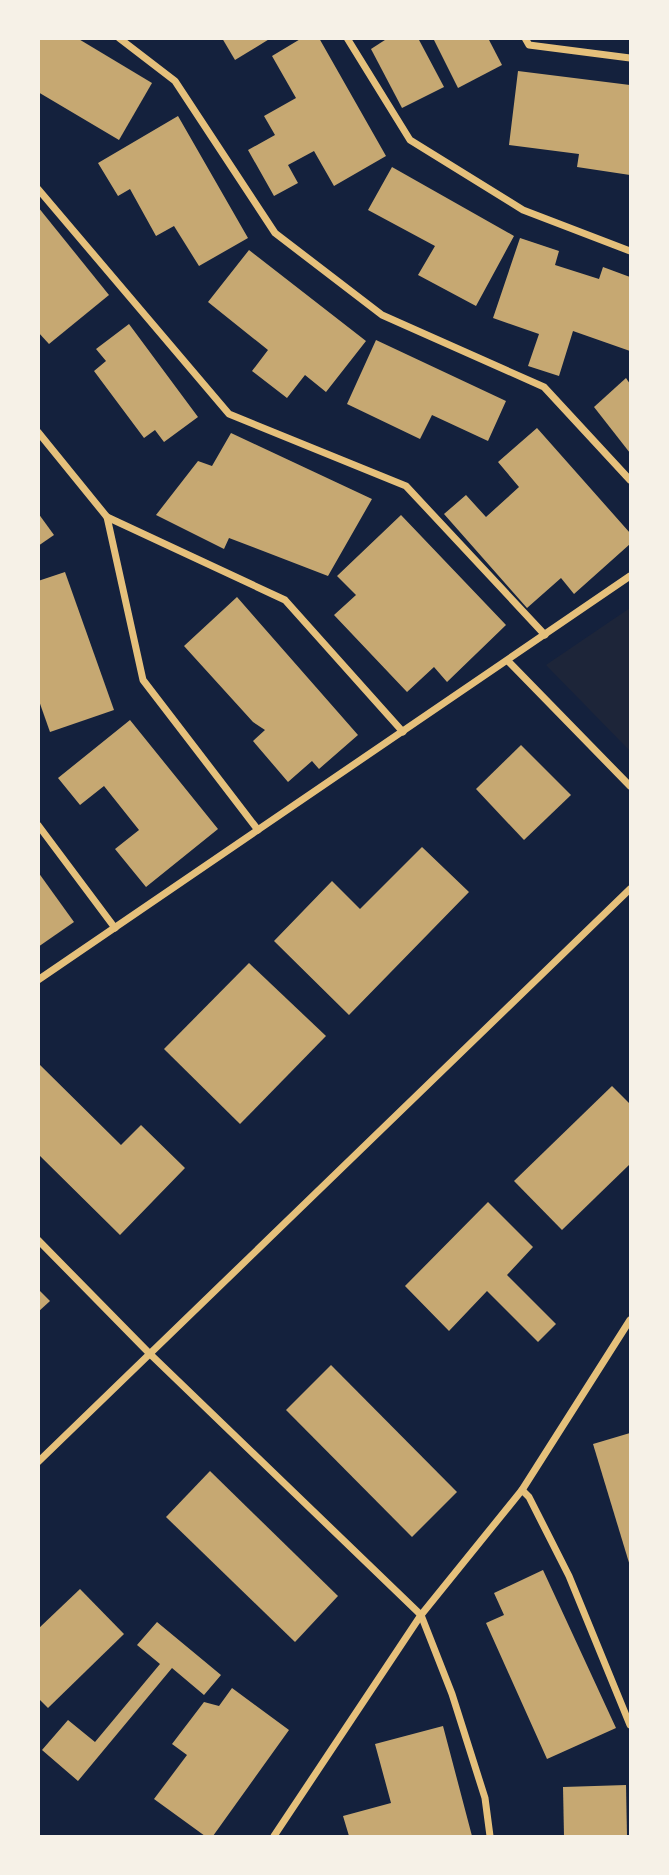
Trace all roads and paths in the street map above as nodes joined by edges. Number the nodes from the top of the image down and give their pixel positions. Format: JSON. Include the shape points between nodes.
{"nodes":[{"id":1,"x":119,"y":38,"type":"edge"},
{"id":2,"x":347,"y":38,"type":"edge"},
{"id":3,"x":525,"y":38,"type":"edge"},
{"id":4,"x":631,"y":58,"type":"edge"},
{"id":5,"x":38,"y":189,"type":"edge"},
{"id":6,"x":631,"y":251,"type":"edge"},
{"id":7,"x":38,"y":432,"type":"edge"},
{"id":8,"x":631,"y":480,"type":"edge"},
{"id":9,"x":107,"y":517,"type":"junction"},
{"id":10,"x":631,"y":576,"type":"edge"},
{"id":11,"x":545,"y":635,"type":"junction"},
{"id":12,"x":508,"y":661,"type":"junction"},
{"id":13,"x":403,"y":732,"type":"junction"},
{"id":14,"x":631,"y":786,"type":"edge"},
{"id":15,"x":38,"y":825,"type":"edge"},
{"id":16,"x":258,"y":830,"type":"junction"},
{"id":17,"x":631,"y":889,"type":"edge"},
{"id":18,"x":115,"y":928,"type":"junction"},
{"id":19,"x":38,"y":980,"type":"edge"},
{"id":20,"x":38,"y":1240,"type":"edge"},
{"id":21,"x":631,"y":1320,"type":"edge"},
{"id":22,"x":149,"y":1353,"type":"junction"},
{"id":23,"x":38,"y":1462,"type":"edge"},
{"id":24,"x":522,"y":1490,"type":"junction"},
{"id":25,"x":421,"y":1615,"type":"junction"},
{"id":26,"x":631,"y":1725,"type":"edge"},
{"id":27,"x":274,"y":1836,"type":"edge"},
{"id":28,"x":490,"y":1836,"type":"edge"}],
"edges":[{"from":1,"to":8,"type":"street","via":[[175,81],[275,233],[382,315],[544,387]]},
{"from":2,"to":6,"type":"street","via":[[410,140],[523,210]]},
{"from":3,"to":4,"type":"street","via":[[529,45]]},
{"from":5,"to":11,"type":"street","via":[[229,414],[406,486]]},
{"from":7,"to":9,"type":"street"},
{"from":9,"to":13,"type":"street","via":[[285,600]]},
{"from":9,"to":16,"type":"street","via":[[143,680]]},
{"from":10,"to":11,"type":"street"},
{"from":11,"to":12,"type":"street"},
{"from":12,"to":13,"type":"street"},
{"from":12,"to":14,"type":"street"},
{"from":13,"to":16,"type":"street"},
{"from":15,"to":18,"type":"street"},
{"from":16,"to":18,"type":"street"},
{"from":17,"to":22,"type":"street"},
{"from":18,"to":19,"type":"street"},
{"from":20,"to":22,"type":"street"},
{"from":21,"to":24,"type":"street"},
{"from":22,"to":23,"type":"street"},
{"from":22,"to":25,"type":"street"},
{"from":24,"to":25,"type":"street"},
{"from":24,"to":26,"type":"street","via":[[530,1497],[569,1576]]},
{"from":25,"to":27,"type":"street"},
{"from":25,"to":28,"type":"street","via":[[485,1798]]}]}
